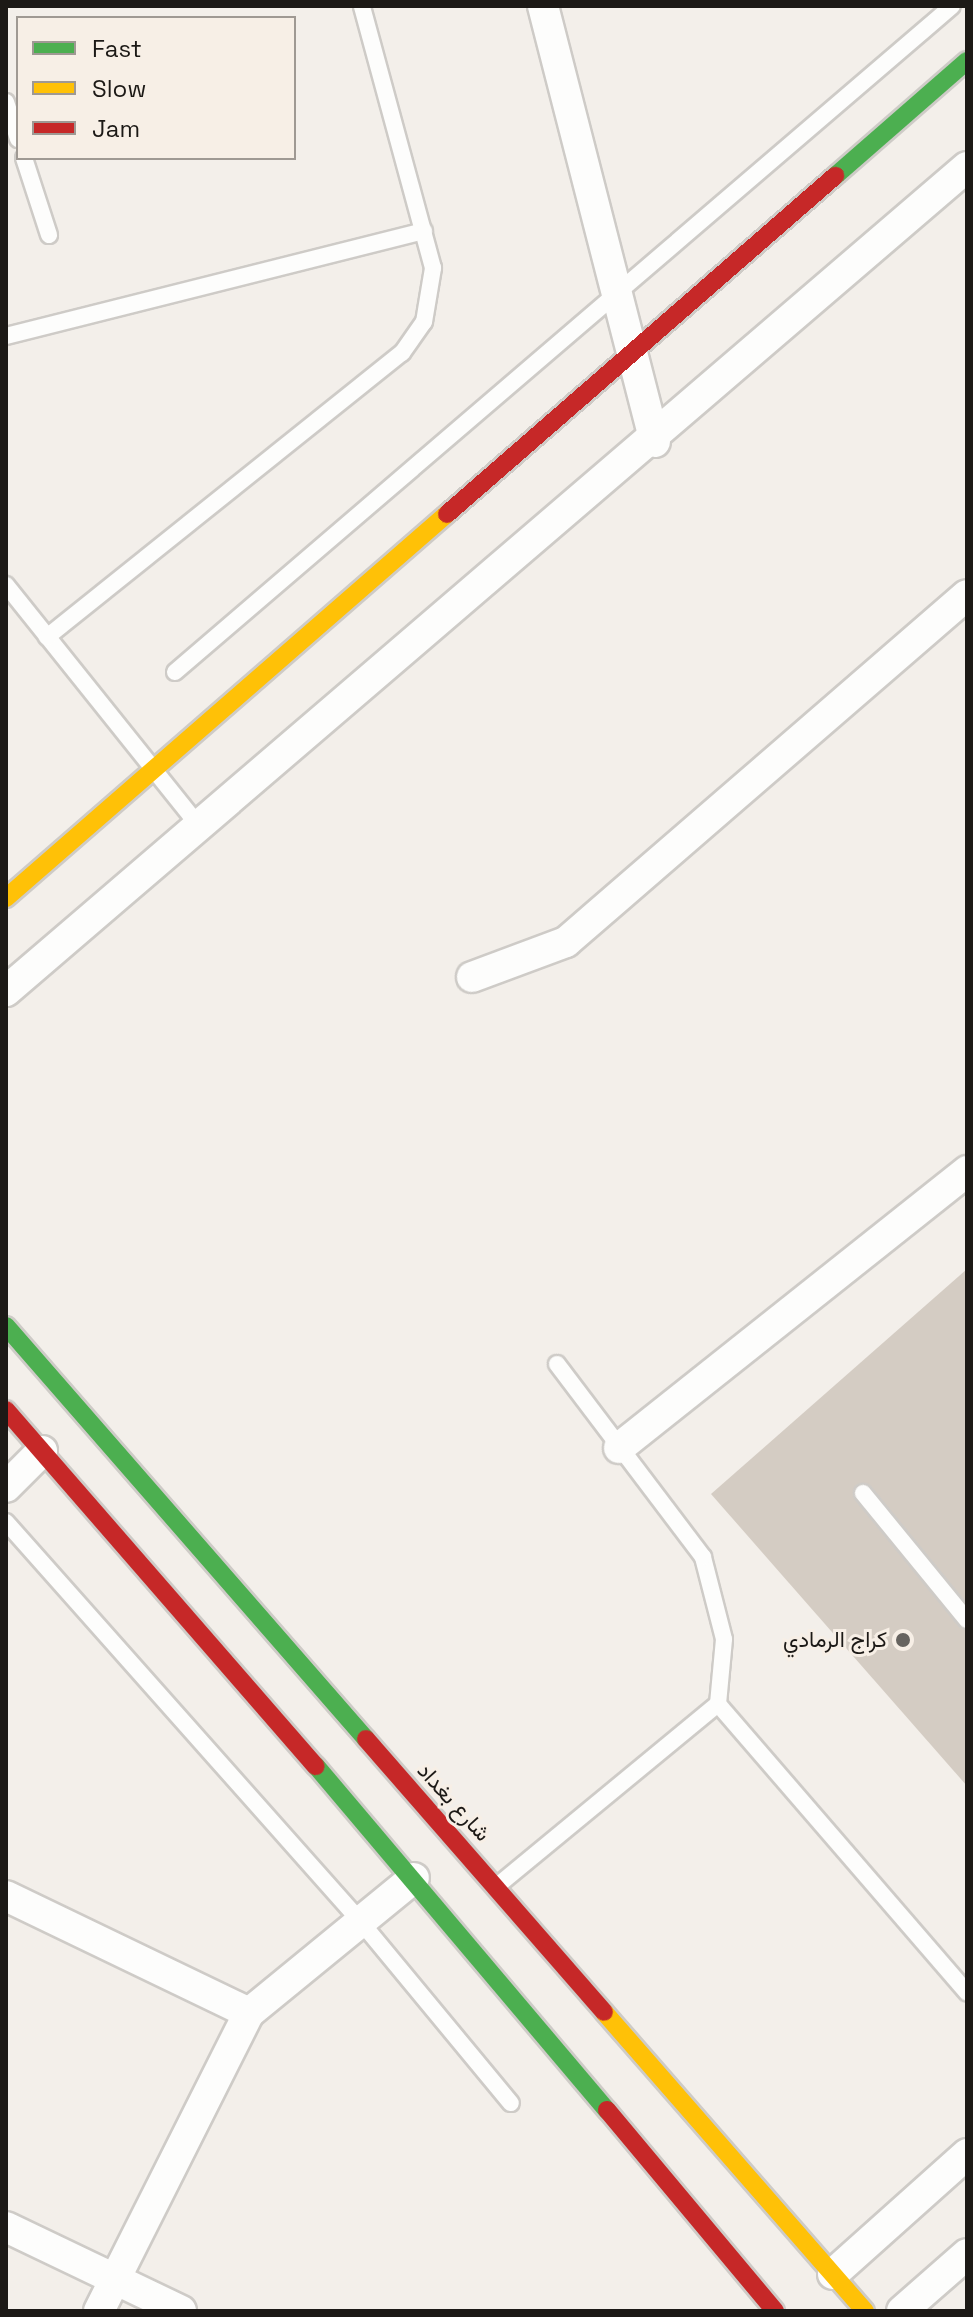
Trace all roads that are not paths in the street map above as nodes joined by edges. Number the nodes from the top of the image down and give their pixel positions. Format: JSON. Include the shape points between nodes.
{"nodes":[{"id":1,"x":362,"y":6,"type":"edge"},
{"id":2,"x":543,"y":6,"type":"edge"},
{"id":3,"x":952,"y":6,"type":"edge"},
{"id":4,"x":967,"y":61,"type":"edge"},
{"id":5,"x":6,"y":102,"type":"edge"},
{"id":6,"x":16,"y":133,"type":"edge"},
{"id":7,"x":25,"y":160,"type":"edge"},
{"id":8,"x":967,"y":167,"type":"edge"},
{"id":9,"x":424,"y":231,"type":"junction"},
{"id":10,"x":49,"y":235,"type":"dead end"},
{"id":11,"x":619,"y":298,"type":"junction"},
{"id":12,"x":6,"y":336,"type":"edge"},
{"id":13,"x":633,"y":352,"type":"junction"},
{"id":14,"x":655,"y":442,"type":"junction"},
{"id":15,"x":6,"y":585,"type":"edge"},
{"id":16,"x":967,"y":595,"type":"edge"},
{"id":17,"x":47,"y":637,"type":"junction"},
{"id":18,"x":175,"y":672,"type":"dead end"},
{"id":19,"x":154,"y":769,"type":"junction"},
{"id":20,"x":199,"y":826,"type":"junction"},
{"id":21,"x":6,"y":898,"type":"edge"},
{"id":22,"x":472,"y":977,"type":"dead end"},
{"id":23,"x":6,"y":991,"type":"edge"},
{"id":24,"x":967,"y":1171,"type":"edge"},
{"id":25,"x":6,"y":1326,"type":"edge"},
{"id":26,"x":557,"y":1364,"type":"dead end"},
{"id":27,"x":6,"y":1410,"type":"edge"},
{"id":28,"x":619,"y":1448,"type":"junction"},
{"id":29,"x":42,"y":1451,"type":"junction"},
{"id":30,"x":6,"y":1487,"type":"edge"},
{"id":31,"x":863,"y":1493,"type":"dead end"},
{"id":32,"x":6,"y":1522,"type":"edge"},
{"id":33,"x":967,"y":1620,"type":"edge"},
{"id":34,"x":718,"y":1704,"type":"junction"},
{"id":35,"x":390,"y":1766,"type":"junction"},
{"id":36,"x":347,"y":1804,"type":"junction"},
{"id":37,"x":414,"y":1878,"type":"junction"},
{"id":38,"x":497,"y":1886,"type":"junction"},
{"id":39,"x":6,"y":1896,"type":"edge"},
{"id":40,"x":361,"y":1922,"type":"junction"},
{"id":41,"x":967,"y":1992,"type":"edge"},
{"id":42,"x":249,"y":2013,"type":"junction"},
{"id":43,"x":511,"y":2103,"type":"dead end"},
{"id":44,"x":967,"y":2154,"type":"edge"},
{"id":45,"x":6,"y":2227,"type":"edge"},
{"id":46,"x":967,"y":2254,"type":"edge"},
{"id":47,"x":833,"y":2274,"type":"junction"},
{"id":48,"x":115,"y":2279,"type":"junction"},
{"id":49,"x":99,"y":2311,"type":"edge"},
{"id":50,"x":181,"y":2311,"type":"edge"},
{"id":51,"x":775,"y":2311,"type":"edge"},
{"id":52,"x":865,"y":2311,"type":"edge"},
{"id":53,"x":902,"y":2311,"type":"edge"}],
"edges":[{"from":1,"to":9,"type":"lane"},
{"from":2,"to":11,"type":"street"},
{"from":3,"to":11,"type":"lane"},
{"from":4,"to":13,"type":"main road"},
{"from":5,"to":6,"type":"lane"},
{"from":7,"to":10,"type":"lane"},
{"from":8,"to":14,"type":"street"},
{"from":9,"to":12,"type":"lane"},
{"from":9,"to":17,"type":"lane","via":[[431,303],[402,353]]},
{"from":11,"to":13,"type":"street"},
{"from":11,"to":18,"type":"lane"},
{"from":13,"to":14,"type":"street"},
{"from":13,"to":19,"type":"main road"},
{"from":14,"to":20,"type":"street"},
{"from":15,"to":17,"type":"lane"},
{"from":16,"to":22,"type":"street","via":[[566,942]]},
{"from":17,"to":19,"type":"lane"},
{"from":19,"to":20,"type":"lane"},
{"from":19,"to":21,"type":"main road"},
{"from":20,"to":23,"type":"street"},
{"from":24,"to":28,"type":"street"},
{"from":25,"to":35,"type":"main road","name":"شارع بغداد"},
{"from":26,"to":28,"type":"lane"},
{"from":27,"to":29,"type":"main road"},
{"from":28,"to":34,"type":"lane","via":[[703,1557],[724,1639]]},
{"from":29,"to":30,"type":"street"},
{"from":29,"to":36,"type":"main road"},
{"from":31,"to":33,"type":"lane"},
{"from":32,"to":40,"type":"lane"},
{"from":34,"to":38,"type":"lane"},
{"from":34,"to":41,"type":"lane"},
{"from":35,"to":36,"type":"main road"},
{"from":35,"to":38,"type":"main road","name":"شارع بغداد"},
{"from":36,"to":37,"type":"main road"},
{"from":37,"to":40,"type":"street"},
{"from":37,"to":51,"type":"main road"},
{"from":38,"to":47,"type":"main road","name":"شارع بغداد"},
{"from":39,"to":42,"type":"street"},
{"from":40,"to":42,"type":"street"},
{"from":40,"to":43,"type":"lane"},
{"from":42,"to":48,"type":"street"},
{"from":44,"to":47,"type":"street"},
{"from":45,"to":48,"type":"street"},
{"from":46,"to":53,"type":"street"},
{"from":47,"to":52,"type":"main road","name":"شارع بغداد"},
{"from":48,"to":49,"type":"street"},
{"from":48,"to":50,"type":"street"}]}
